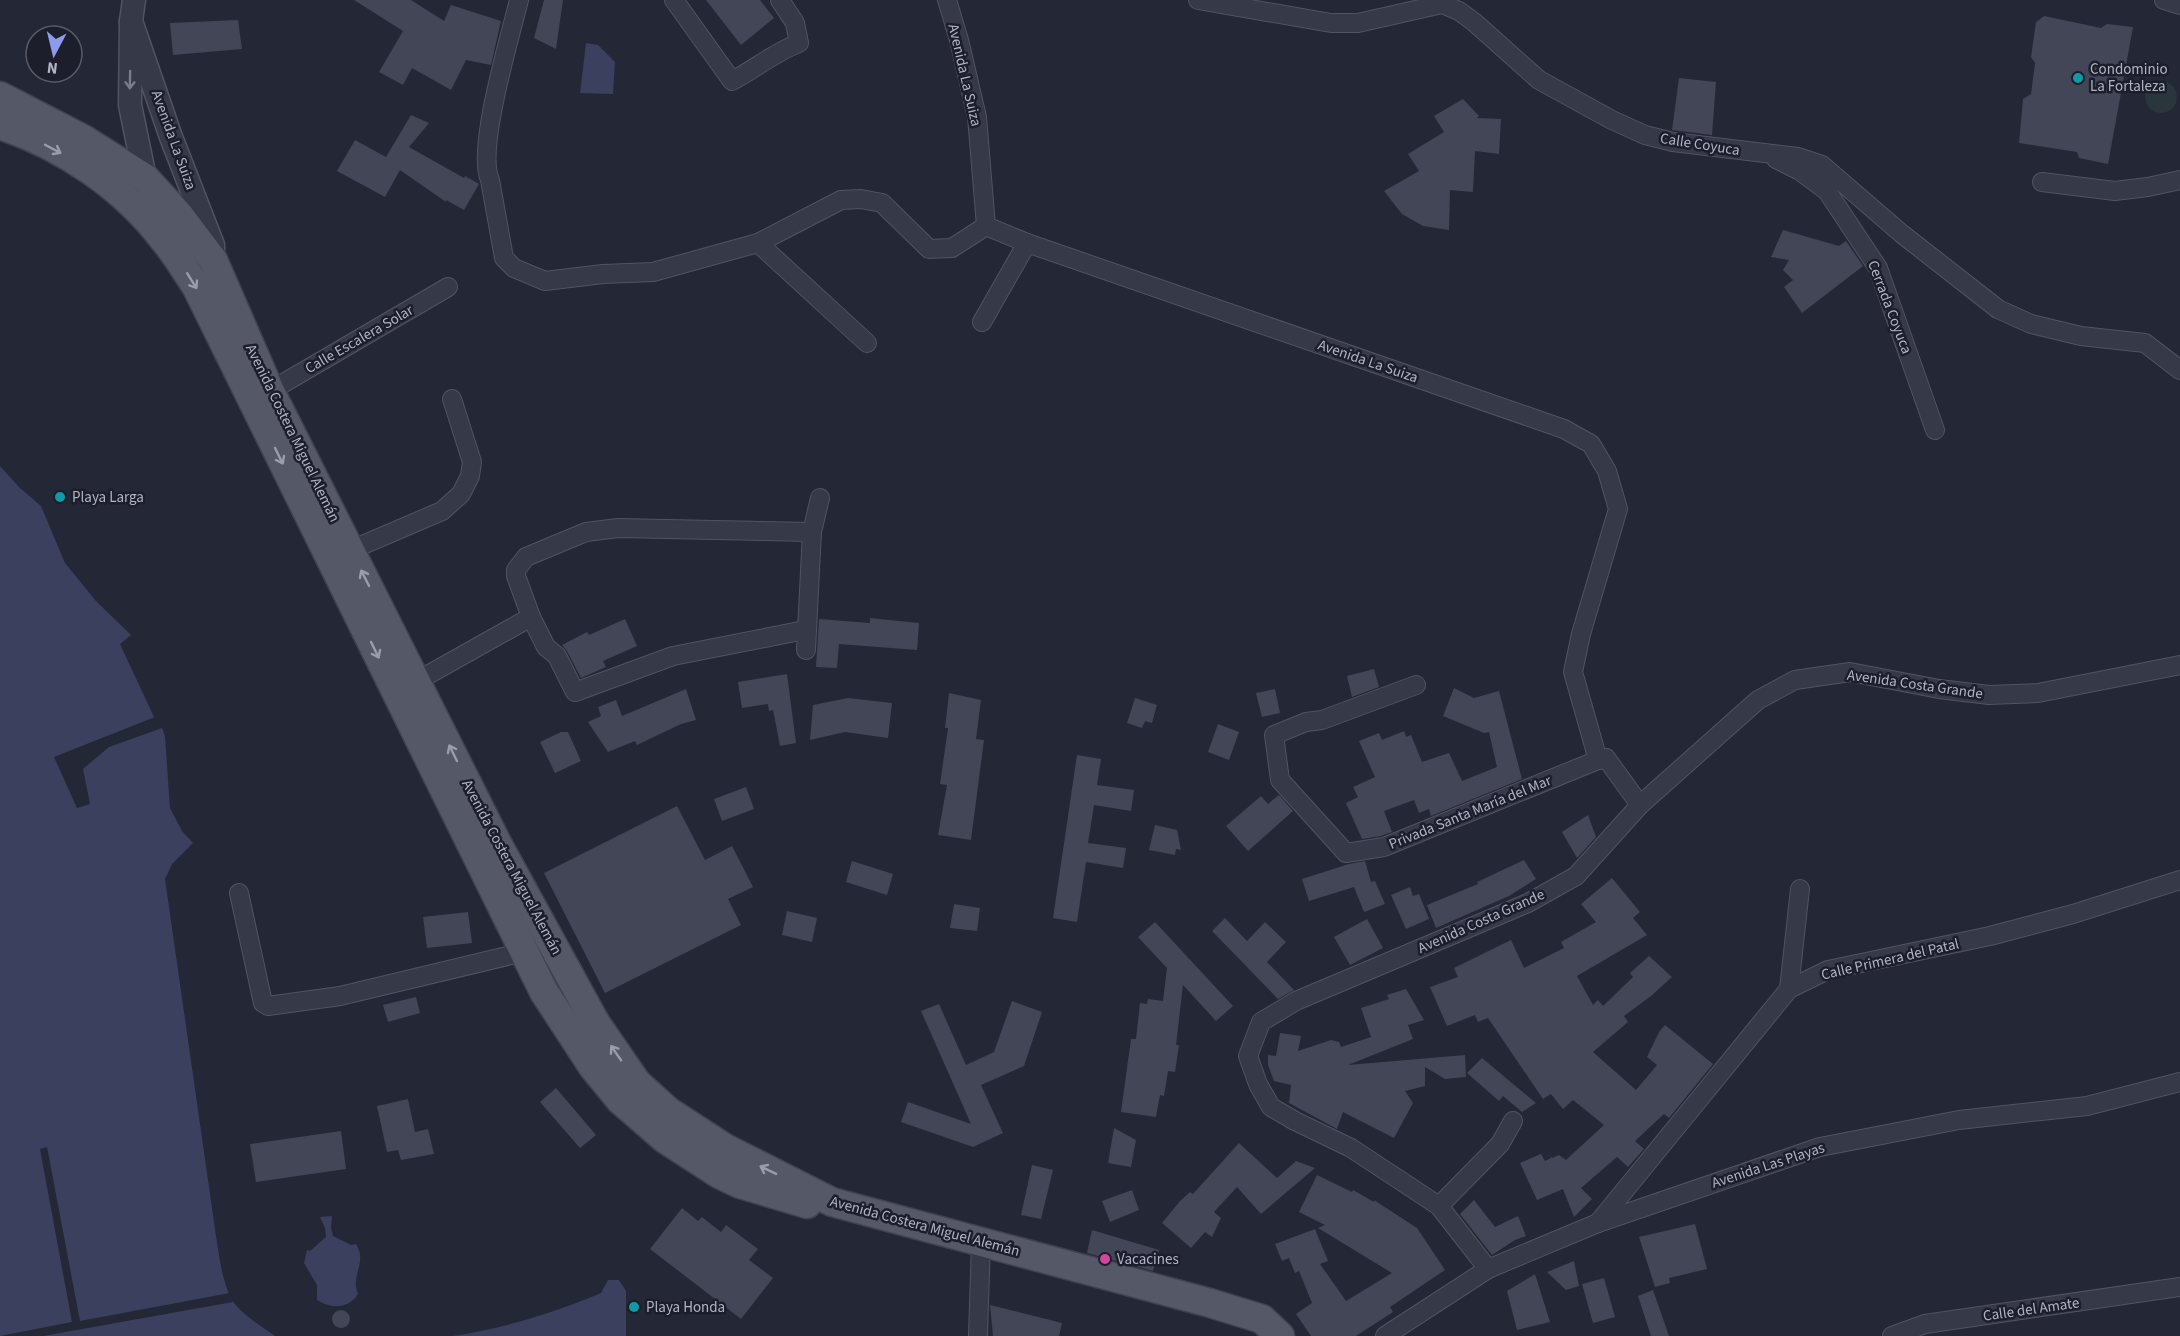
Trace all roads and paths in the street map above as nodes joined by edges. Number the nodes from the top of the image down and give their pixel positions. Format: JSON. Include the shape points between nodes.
{"nodes":[{"id":1,"x":519,"y":0,"type":"edge"},
{"id":2,"x":674,"y":0,"type":"edge"},
{"id":3,"x":780,"y":0,"type":"edge"},
{"id":4,"x":947,"y":0,"type":"edge"},
{"id":5,"x":1197,"y":0,"type":"edge"},
{"id":6,"x":2164,"y":0,"type":"edge"},
{"id":7,"x":2180,"y":5,"type":"edge"},
{"id":8,"x":132,"y":11,"type":"edge"},
{"id":9,"x":0,"y":96,"type":"edge"},
{"id":10,"x":0,"y":125,"type":"edge"},
{"id":11,"x":1767,"y":154,"type":"junction"},
{"id":12,"x":145,"y":178,"type":"junction"},
{"id":13,"x":2180,"y":180,"type":"edge"},
{"id":14,"x":2043,"y":182,"type":"dead end"},
{"id":15,"x":134,"y":206,"type":"junction"},
{"id":16,"x":986,"y":226,"type":"junction"},
{"id":17,"x":758,"y":243,"type":"junction"},
{"id":18,"x":1027,"y":243,"type":"junction"},
{"id":19,"x":213,"y":260,"type":"junction"},
{"id":20,"x":448,"y":287,"type":"dead end"},
{"id":21,"x":982,"y":322,"type":"dead end"},
{"id":22,"x":867,"y":343,"type":"dead end"},
{"id":23,"x":2180,"y":370,"type":"edge"},
{"id":24,"x":270,"y":391,"type":"junction"},
{"id":25,"x":452,"y":399,"type":"dead end"},
{"id":26,"x":1935,"y":430,"type":"dead end"},
{"id":27,"x":820,"y":498,"type":"dead end"},
{"id":28,"x":812,"y":532,"type":"junction"},
{"id":29,"x":351,"y":550,"type":"junction"},
{"id":30,"x":531,"y":617,"type":"junction"},
{"id":31,"x":805,"y":630,"type":"junction"},
{"id":32,"x":806,"y":650,"type":"dead end"},
{"id":33,"x":2180,"y":665,"type":"edge"},
{"id":34,"x":417,"y":681,"type":"junction"},
{"id":35,"x":1416,"y":685,"type":"dead end"},
{"id":36,"x":1598,"y":760,"type":"junction"},
{"id":37,"x":1640,"y":805,"type":"junction"},
{"id":38,"x":2180,"y":880,"type":"edge"},
{"id":39,"x":1800,"y":889,"type":"dead end"},
{"id":40,"x":239,"y":893,"type":"dead end"},
{"id":41,"x":524,"y":952,"type":"junction"},
{"id":42,"x":1789,"y":989,"type":"junction"},
{"id":43,"x":2180,"y":1082,"type":"edge"},
{"id":44,"x":1513,"y":1121,"type":"dead end"},
{"id":45,"x":1439,"y":1206,"type":"junction"},
{"id":46,"x":1598,"y":1223,"type":"junction"},
{"id":47,"x":981,"y":1248,"type":"junction"},
{"id":48,"x":1488,"y":1269,"type":"junction"},
{"id":49,"x":2177,"y":1292,"type":"edge"},
{"id":50,"x":1925,"y":1330,"type":"edge"},
{"id":51,"x":978,"y":1336,"type":"edge"},
{"id":52,"x":1249,"y":1336,"type":"edge"},
{"id":53,"x":1280,"y":1336,"type":"edge"},
{"id":54,"x":1385,"y":1336,"type":"edge"},
{"id":55,"x":1892,"y":1336,"type":"edge"}],
"edges":[{"from":1,"to":17,"type":"street","via":[[489,126],[485,170],[504,258],[514,268],[545,280],[652,272]]},
{"from":2,"to":3,"type":"street","via":[[732,81],[799,43],[795,23]]},
{"from":4,"to":16,"type":"street","name":"Avenida La Suiza","via":[[977,117]]},
{"from":5,"to":11,"type":"street","name":"Calle Coyuca","via":[[1331,23],[1358,22],[1442,4],[1474,22],[1539,80],[1612,120],[1673,142]]},
{"from":6,"to":7,"type":"street"},
{"from":8,"to":12,"type":"street","name":"Avenida La Suiza","one_way":true,"via":[[130,105]]},
{"from":8,"to":19,"type":"street","name":"Avenida La Suiza","via":[[171,137],[213,245]]},
{"from":9,"to":12,"type":"main road","name":"Avenida Costera Miguel Alemán","via":[[85,140]]},
{"from":10,"to":15,"type":"main road","name":"Avenida Costera Miguel Alemán","one_way":true,"via":[[78,162]]},
{"from":11,"to":23,"type":"street","name":"Calle Coyuca","via":[[1798,157],[1822,165],[1998,309],[2031,324],[2081,336],[2145,343]]},
{"from":11,"to":26,"type":"street","name":"Cerrada Coyuca","via":[[1827,191],[1878,268]]},
{"from":12,"to":15,"type":"street"},
{"from":12,"to":19,"type":"main road","name":"Avenida Costera Miguel Alemán"},
{"from":13,"to":14,"type":"street","via":[[2115,191]]},
{"from":15,"to":41,"type":"main road","name":"Avenida Costera Miguel Alemán","one_way":true,"via":[[196,286]]},
{"from":16,"to":17,"type":"street","via":[[952,248],[929,249],[882,203],[841,200]]},
{"from":16,"to":18,"type":"street","name":"Avenida La Suiza"},
{"from":17,"to":22,"type":"street"},
{"from":18,"to":21,"type":"street"},
{"from":18,"to":36,"type":"street","name":"Avenida La Suiza","via":[[1564,429],[1591,444],[1607,471],[1618,509],[1573,672]]},
{"from":19,"to":24,"type":"main road","name":"Avenida Costera Miguel Alemán"},
{"from":20,"to":24,"type":"street","name":"Calle Escalera Solar"},
{"from":24,"to":29,"type":"main road","name":"Avenida Costera Miguel Alemán"},
{"from":25,"to":29,"type":"street","via":[[472,462],[461,494],[442,511]]},
{"from":27,"to":28,"type":"street"},
{"from":28,"to":30,"type":"street","via":[[618,528],[586,532],[526,557],[516,570]]},
{"from":28,"to":31,"type":"street"},
{"from":34,"to":29,"type":"main road","name":"Avenida Costera Miguel Alemán","one_way":true},
{"from":30,"to":31,"type":"street","via":[[575,692],[673,656]]},
{"from":30,"to":34,"type":"street"},
{"from":31,"to":32,"type":"street"},
{"from":33,"to":37,"type":"street","name":"Avenida Costa Grande","via":[[2038,693],[1989,695],[1850,672],[1795,680],[1758,700]]},
{"from":47,"to":34,"type":"main road","name":"Avenida Costera Miguel Alemán","one_way":true,"via":[[832,1202],[725,1148],[668,1111],[637,1083],[595,1022],[508,863]]},
{"from":35,"to":36,"type":"street","name":"Privada Santa María del Mar","via":[[1274,735],[1280,780],[1346,853],[1383,847]]},
{"from":36,"to":37,"type":"street","via":[[1606,758]]},
{"from":37,"to":45,"type":"street","name":"Avenida Costa Grande","via":[[1576,876],[1528,903],[1296,1001],[1261,1022],[1248,1056],[1257,1084],[1271,1107],[1351,1148]]},
{"from":38,"to":42,"type":"street","name":"Calle Primera del Patal","via":[[1990,936],[1828,970]]},
{"from":39,"to":42,"type":"street"},
{"from":40,"to":41,"type":"street","via":[[263,1003],[268,1005],[340,996]]},
{"from":41,"to":47,"type":"main road","name":"Avenida Costera Miguel Alemán","via":[[544,992],[593,1067],[620,1100],[665,1139],[719,1174],[740,1184]]},
{"from":42,"to":46,"type":"street","name":"Calle Primera del Patal"},
{"from":43,"to":46,"type":"street","name":"Avenida Las Playas","via":[[2087,1106],[1959,1120],[1820,1147]]},
{"from":44,"to":45,"type":"street","via":[[1500,1144]]},
{"from":45,"to":48,"type":"street","name":"Avenida Costa Grande"},
{"from":46,"to":48,"type":"street","name":"Avenida Las Playas"},
{"from":47,"to":51,"type":"street"},
{"from":47,"to":52,"type":"main road","name":"Avenida Costera Miguel Alemán","via":[[1217,1318]]},
{"from":47,"to":53,"type":"main road","name":"Avenida Costera Miguel Alemán","via":[[1252,1316],[1262,1319]]},
{"from":48,"to":54,"type":"street","name":"Avenida Las Playas"},
{"from":49,"to":50,"type":"street","name":"Calle del Amate"},
{"from":50,"to":55,"type":"street","name":"Calle del Amate"}]}
